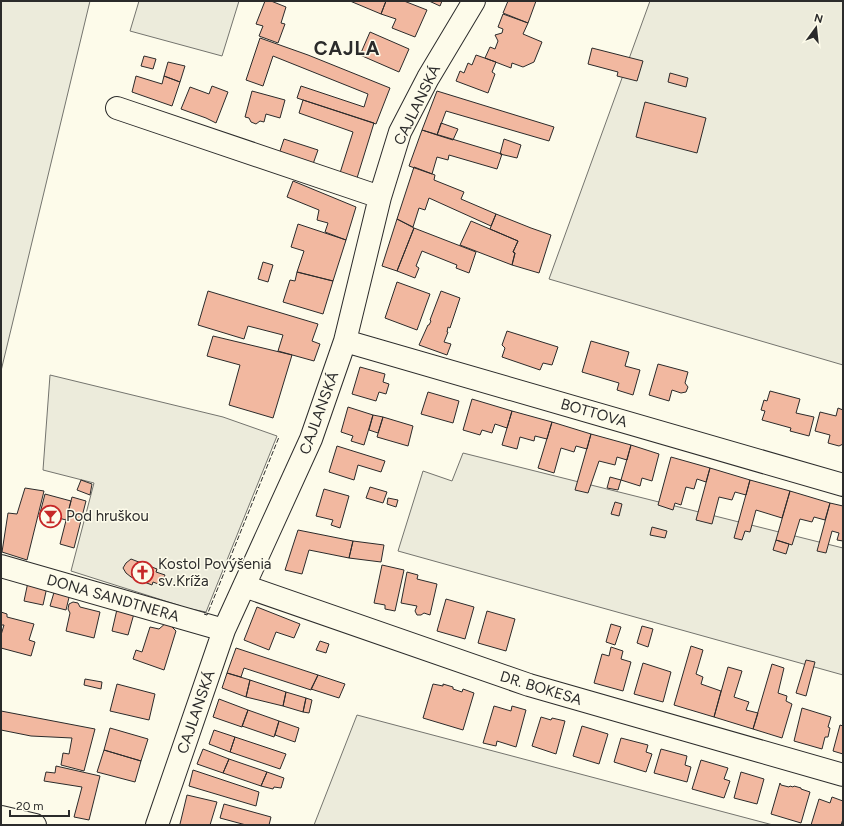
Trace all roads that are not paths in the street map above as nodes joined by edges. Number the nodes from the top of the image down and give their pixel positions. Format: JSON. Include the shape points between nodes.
{"nodes":[{"id":1,"x":474,"y":1,"type":"edge"},
{"id":2,"x":117,"y":108,"type":"dead end"},
{"id":3,"x":380,"y":197,"type":"junction"},
{"id":4,"x":344,"y":341,"type":"junction"},
{"id":5,"x":843,"y":485,"type":"edge"},
{"id":6,"x":1,"y":566,"type":"edge"},
{"id":7,"x":244,"y":586,"type":"junction"},
{"id":8,"x":224,"y":630,"type":"junction"},
{"id":9,"x":843,"y":775,"type":"edge"},
{"id":10,"x":1,"y":817,"type":"edge"},
{"id":11,"x":35,"y":825,"type":"edge"},
{"id":12,"x":157,"y":825,"type":"edge"}],
"edges":[{"from":1,"to":3,"type":"street","name":"CAJLANSKÁ","via":[[428,78],[400,132]]},
{"from":2,"to":3,"type":"street"},
{"from":3,"to":4,"type":"street","name":"CAJLANSKÁ"},
{"from":4,"to":5,"type":"street","name":"BOTTOVA"},
{"from":4,"to":7,"type":"street","name":"CAJLANSKÁ","via":[[311,439]]},
{"from":6,"to":8,"type":"street","name":"DONA SANDTNERA"},
{"from":7,"to":8,"type":"street","name":"CAJLANSKÁ"},
{"from":7,"to":9,"type":"street","name":"DR. BOKESA","via":[[529,685]]},
{"from":8,"to":12,"type":"street","name":"CAJLANSKÁ"},
{"from":10,"to":11,"type":"street"}]}
